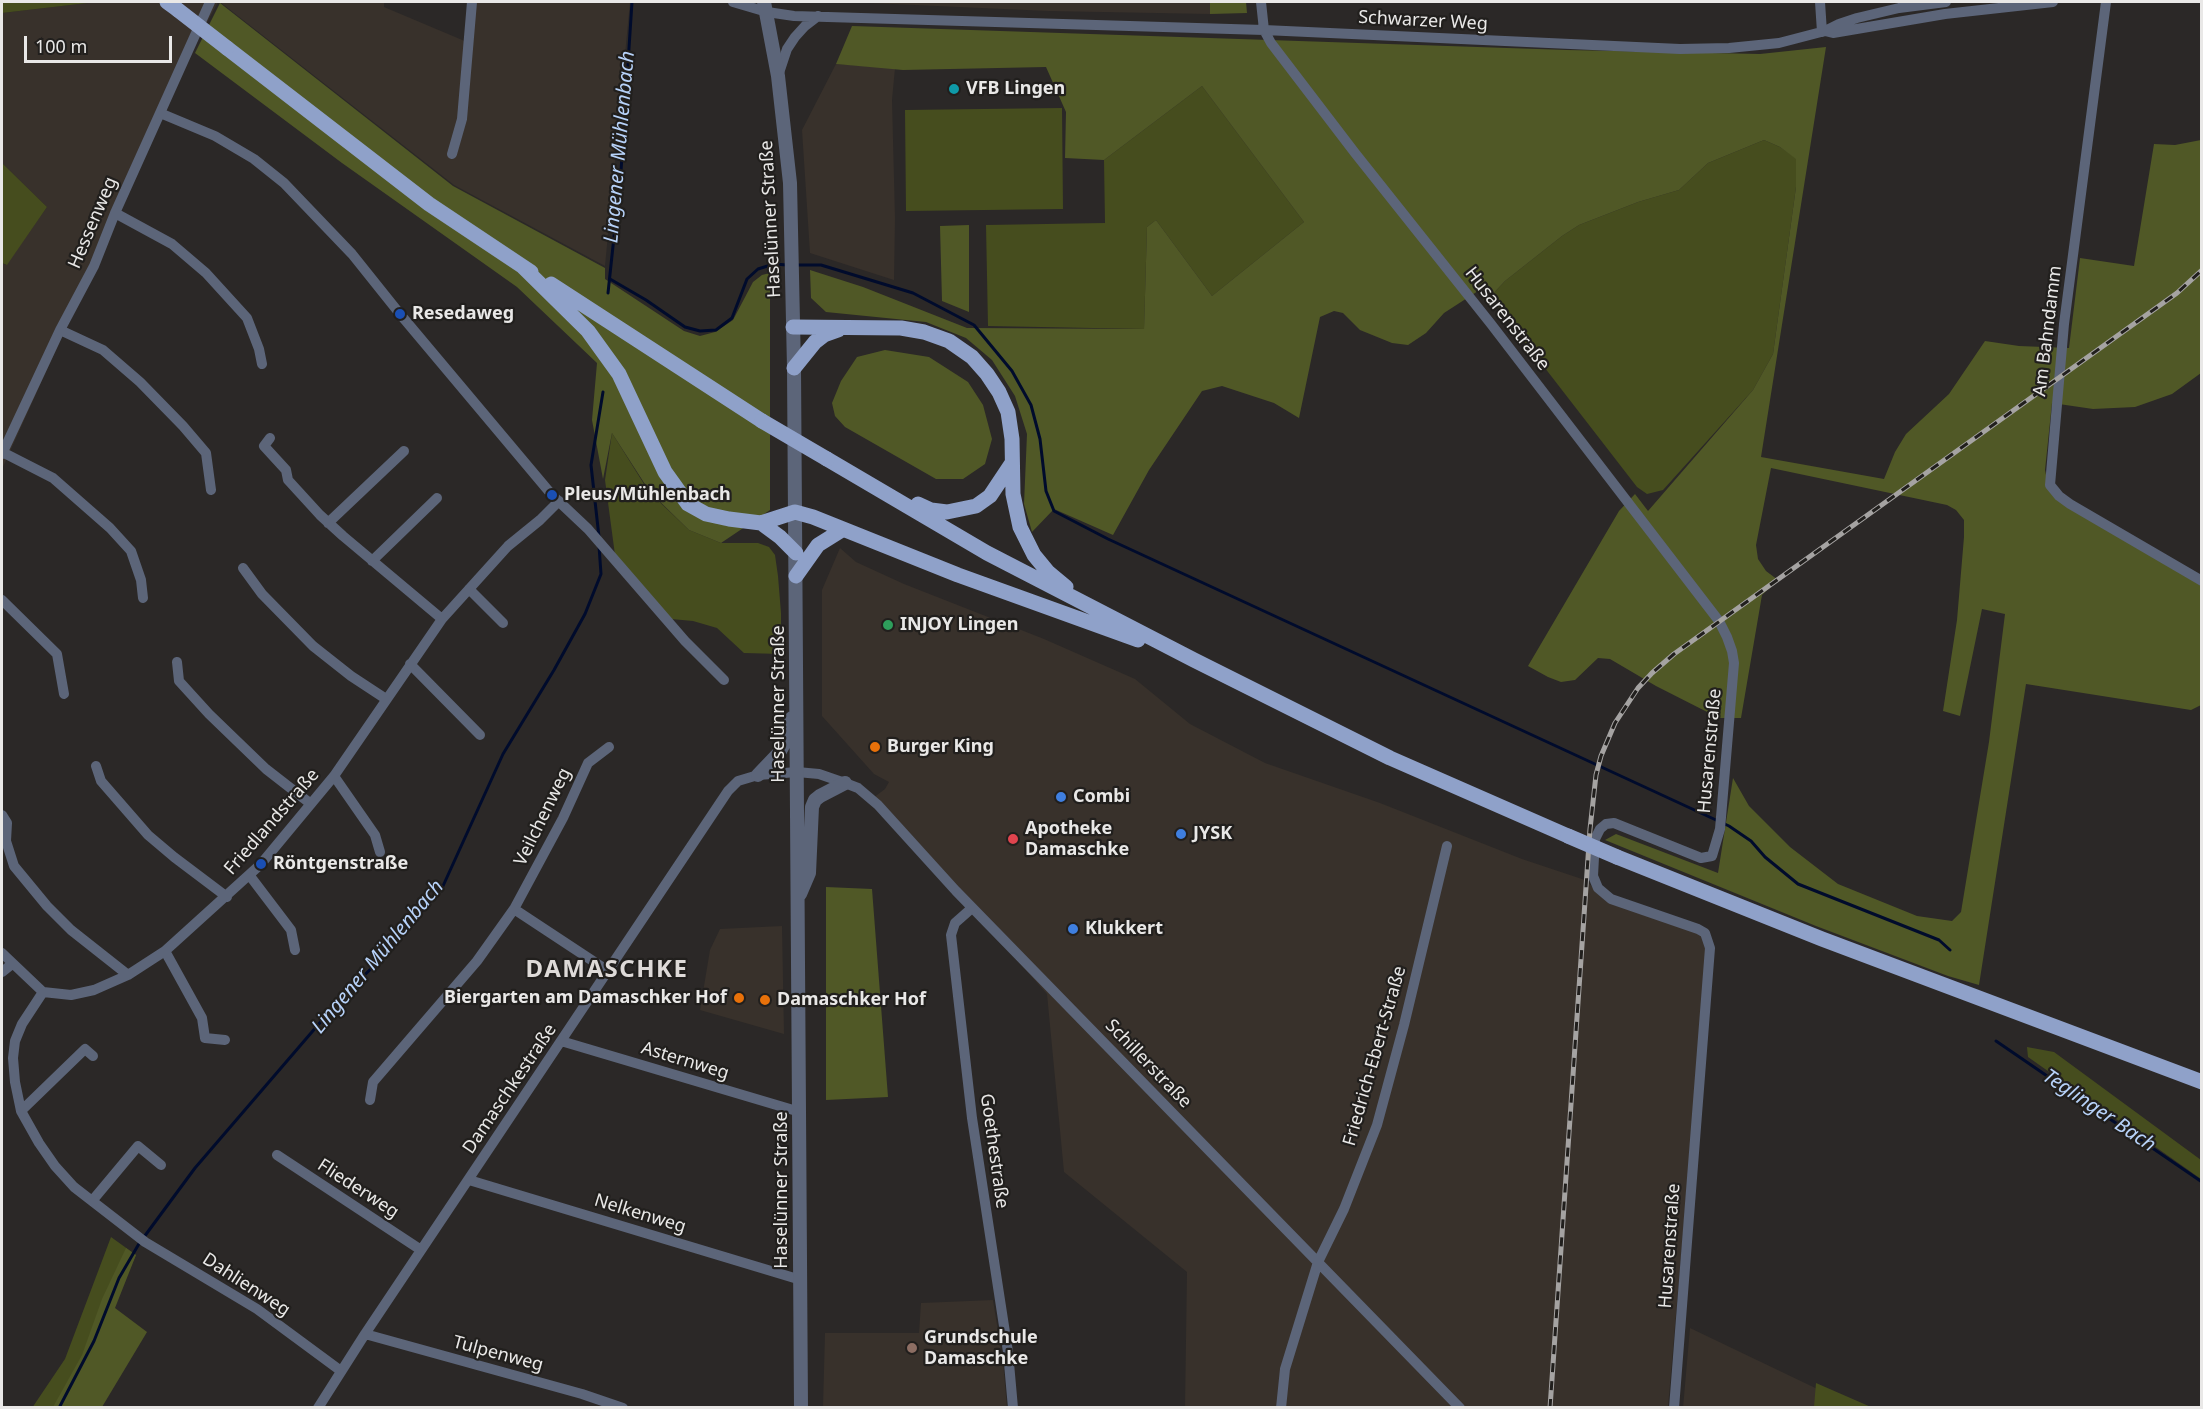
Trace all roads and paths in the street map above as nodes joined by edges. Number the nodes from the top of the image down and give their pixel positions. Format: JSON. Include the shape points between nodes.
{"nodes":[{"id":1,"x":210,"y":2,"type":"edge"},
{"id":2,"x":472,"y":2,"type":"edge"},
{"id":3,"x":733,"y":2,"type":"edge"},
{"id":4,"x":1261,"y":2,"type":"edge"},
{"id":5,"x":1820,"y":2,"type":"edge"},
{"id":6,"x":1946,"y":2,"type":"edge"},
{"id":7,"x":2053,"y":2,"type":"edge"},
{"id":8,"x":2106,"y":2,"type":"edge"},
{"id":9,"x":173,"y":6,"type":"edge"},
{"id":10,"x":765,"y":7,"type":"edge"},
{"id":11,"x":818,"y":16,"type":"junction"},
{"id":12,"x":1264,"y":30,"type":"junction"},
{"id":13,"x":1823,"y":32,"type":"junction"},
{"id":14,"x":778,"y":76,"type":"junction"},
{"id":15,"x":160,"y":113,"type":"junction"},
{"id":16,"x":452,"y":154,"type":"dead end"},
{"id":17,"x":115,"y":213,"type":"junction"},
{"id":18,"x":523,"y":267,"type":"junction"},
{"id":19,"x":793,"y":327,"type":"junction"},
{"id":20,"x":844,"y":328,"type":"junction"},
{"id":21,"x":60,"y":330,"type":"junction"},
{"id":22,"x":262,"y":364,"type":"dead end"},
{"id":23,"x":794,"y":368,"type":"junction"},
{"id":24,"x":270,"y":438,"type":"dead end"},
{"id":25,"x":404,"y":451,"type":"dead end"},
{"id":26,"x":2,"y":453,"type":"edge"},
{"id":27,"x":1012,"y":462,"type":"junction"},
{"id":28,"x":868,"y":483,"type":"junction"},
{"id":29,"x":211,"y":490,"type":"dead end"},
{"id":30,"x":437,"y":498,"type":"dead end"},
{"id":31,"x":559,"y":501,"type":"junction"},
{"id":32,"x":795,"y":512,"type":"junction"},
{"id":33,"x":328,"y":523,"type":"junction"},
{"id":34,"x":761,"y":523,"type":"junction"},
{"id":35,"x":842,"y":530,"type":"junction"},
{"id":36,"x":796,"y":553,"type":"junction"},
{"id":37,"x":372,"y":561,"type":"junction"},
{"id":38,"x":243,"y":568,"type":"dead end"},
{"id":39,"x":796,"y":576,"type":"junction"},
{"id":40,"x":2202,"y":581,"type":"edge"},
{"id":41,"x":469,"y":589,"type":"junction"},
{"id":42,"x":143,"y":598,"type":"dead end"},
{"id":43,"x":2,"y":600,"type":"edge"},
{"id":44,"x":1086,"y":605,"type":"junction"},
{"id":45,"x":442,"y":619,"type":"junction"},
{"id":46,"x":503,"y":623,"type":"dead end"},
{"id":47,"x":1194,"y":660,"type":"junction"},
{"id":48,"x":177,"y":662,"type":"dead end"},
{"id":49,"x":410,"y":664,"type":"junction"},
{"id":50,"x":724,"y":681,"type":"dead end"},
{"id":51,"x":64,"y":694,"type":"dead end"},
{"id":52,"x":386,"y":699,"type":"junction"},
{"id":53,"x":796,"y":701,"type":"junction"},
{"id":54,"x":480,"y":735,"type":"dead end"},
{"id":55,"x":609,"y":747,"type":"dead end"},
{"id":56,"x":96,"y":766,"type":"dead end"},
{"id":57,"x":797,"y":772,"type":"junction"},
{"id":58,"x":758,"y":775,"type":"junction"},
{"id":59,"x":334,"y":776,"type":"junction"},
{"id":60,"x":845,"y":783,"type":"junction"},
{"id":61,"x":311,"y":804,"type":"junction"},
{"id":62,"x":2,"y":815,"type":"edge"},
{"id":63,"x":1448,"y":846,"type":"dead end"},
{"id":64,"x":380,"y":852,"type":"dead end"},
{"id":65,"x":249,"y":876,"type":"junction"},
{"id":66,"x":227,"y":897,"type":"junction"},
{"id":67,"x":797,"y":898,"type":"junction"},
{"id":68,"x":972,"y":908,"type":"junction"},
{"id":69,"x":514,"y":909,"type":"junction"},
{"id":70,"x":295,"y":950,"type":"dead end"},
{"id":71,"x":165,"y":951,"type":"junction"},
{"id":72,"x":2,"y":953,"type":"edge"},
{"id":73,"x":12,"y":964,"type":"junction"},
{"id":74,"x":2,"y":972,"type":"edge"},
{"id":75,"x":608,"y":972,"type":"junction"},
{"id":76,"x":128,"y":975,"type":"junction"},
{"id":77,"x":43,"y":992,"type":"junction"},
{"id":78,"x":225,"y":1040,"type":"dead end"},
{"id":79,"x":561,"y":1041,"type":"junction"},
{"id":80,"x":93,"y":1056,"type":"dead end"},
{"id":81,"x":2202,"y":1083,"type":"edge"},
{"id":82,"x":370,"y":1100,"type":"dead end"},
{"id":83,"x":21,"y":1111,"type":"junction"},
{"id":84,"x":800,"y":1112,"type":"junction"},
{"id":85,"x":277,"y":1155,"type":"dead end"},
{"id":86,"x":161,"y":1165,"type":"dead end"},
{"id":87,"x":469,"y":1180,"type":"junction"},
{"id":88,"x":92,"y":1201,"type":"junction"},
{"id":89,"x":421,"y":1250,"type":"junction"},
{"id":90,"x":1318,"y":1262,"type":"junction"},
{"id":91,"x":801,"y":1280,"type":"junction"},
{"id":92,"x":365,"y":1334,"type":"junction"},
{"id":93,"x":341,"y":1371,"type":"junction"},
{"id":94,"x":318,"y":1407,"type":"edge"},
{"id":95,"x":623,"y":1407,"type":"edge"},
{"id":96,"x":801,"y":1407,"type":"edge"},
{"id":97,"x":1013,"y":1407,"type":"edge"},
{"id":98,"x":1281,"y":1407,"type":"edge"},
{"id":99,"x":1460,"y":1407,"type":"edge"},
{"id":100,"x":1674,"y":1407,"type":"edge"}],
"edges":[{"from":1,"to":15,"type":"street","name":"Hessenweg"},
{"from":2,"to":16,"type":"street","via":[[462,118]]},
{"from":3,"to":10,"type":"street","name":"Schwarzer Weg"},
{"from":4,"to":12,"type":"street"},
{"from":5,"to":13,"type":"street"},
{"from":6,"to":13,"type":"street","name":"Schwarzer Weg","via":[[1857,18]]},
{"from":7,"to":13,"type":"street","name":"Schwarzer Weg"},
{"from":8,"to":40,"type":"street","name":"Am Bahndamm","via":[[2063,335],[2050,485],[2070,504]]},
{"from":9,"to":18,"type":"main road","bridge":true,"via":[[429,204]]},
{"from":10,"to":11,"type":"street","name":"Schwarzer Weg"},
{"from":10,"to":14,"type":"street","name":"Haselünner Straße"},
{"from":11,"to":12,"type":"street","name":"Schwarzer Weg"},
{"from":11,"to":14,"type":"street","via":[[795,37]]},
{"from":12,"to":13,"type":"street","name":"Schwarzer Weg","via":[[1680,49],[1779,43]]},
{"from":12,"to":100,"type":"street","name":"Husarenstraße","via":[[1724,629],[1734,663],[1720,828],[1712,856],[1701,858],[1614,824],[1606,824],[1595,839],[1593,876],[1598,888],[1611,899],[1698,929],[1705,933],[1710,948]]},
{"from":14,"to":19,"type":"street","name":"Haselünner Straße","via":[[790,183]]},
{"from":15,"to":17,"type":"street","name":"Hessenweg"},
{"from":15,"to":31,"type":"street","via":[[215,136],[284,183],[352,254]]},
{"from":17,"to":21,"type":"street","name":"Hessenweg","via":[[94,266]]},
{"from":17,"to":22,"type":"street","via":[[172,244],[206,273],[247,318]]},
{"from":18,"to":28,"type":"main road","bridge":true,"via":[[762,421]]},
{"from":18,"to":34,"type":"main road","via":[[588,331],[620,374],[665,472],[688,504],[706,514]]},
{"from":19,"to":20,"type":"main road"},
{"from":19,"to":23,"type":"street","name":"Haselünner Straße"},
{"from":20,"to":23,"type":"main road","via":[[815,342]]},
{"from":20,"to":27,"type":"main road","via":[[924,332],[949,341],[972,357],[999,392],[1008,412]]},
{"from":21,"to":26,"type":"street","name":"Hessenweg"},
{"from":21,"to":29,"type":"street","via":[[103,350],[183,426],[206,453]]},
{"from":23,"to":32,"type":"street","name":"Haselünner Straße"},
{"from":24,"to":33,"type":"street","via":[[264,446],[286,470],[288,480]]},
{"from":25,"to":33,"type":"street"},
{"from":26,"to":42,"type":"street","via":[[54,478],[110,528],[131,551]]},
{"from":27,"to":28,"type":"main road","via":[[990,496],[962,510],[931,510]]},
{"from":27,"to":44,"type":"main road","via":[[1015,506],[1028,545],[1048,572]]},
{"from":28,"to":44,"type":"main road"},
{"from":30,"to":37,"type":"street"},
{"from":31,"to":41,"type":"street","name":"Friedlandstraße","via":[[508,546]]},
{"from":31,"to":50,"type":"street"},
{"from":32,"to":34,"type":"main road"},
{"from":32,"to":35,"type":"main road"},
{"from":32,"to":36,"type":"street","name":"Haselünner Straße"},
{"from":33,"to":37,"type":"street"},
{"from":34,"to":36,"type":"main road"},
{"from":35,"to":39,"type":"main road","via":[[818,545]]},
{"from":35,"to":47,"type":"main road"},
{"from":36,"to":39,"type":"street","name":"Haselünner Straße"},
{"from":37,"to":45,"type":"street"},
{"from":38,"to":52,"type":"street","via":[[261,594],[313,646]]},
{"from":39,"to":53,"type":"street","name":"Haselünner Straße"},
{"from":41,"to":45,"type":"street","name":"Friedlandstraße"},
{"from":41,"to":46,"type":"street"},
{"from":43,"to":51,"type":"street","via":[[57,654]]},
{"from":44,"to":47,"type":"main road"},
{"from":45,"to":49,"type":"street","name":"Friedlandstraße"},
{"from":47,"to":81,"type":"main road","bridge":true,"via":[[1434,777],[1617,857]]},
{"from":48,"to":61,"type":"street","via":[[179,681],[209,714],[266,769]]},
{"from":49,"to":52,"type":"street","name":"Friedlandstraße"},
{"from":49,"to":54,"type":"street"},
{"from":52,"to":59,"type":"street","name":"Friedlandstraße"},
{"from":53,"to":57,"type":"street","name":"Haselünner Straße"},
{"from":53,"to":58,"type":"street","via":[[785,742]]},
{"from":55,"to":69,"type":"street","name":"Veilchenweg","via":[[588,763]]},
{"from":56,"to":66,"type":"street","via":[[101,781],[148,834]]},
{"from":57,"to":58,"type":"street","name":"Damaschkestraße"},
{"from":57,"to":60,"type":"street","name":"Schillerstraße"},
{"from":57,"to":67,"type":"street","name":"Haselünner Straße"},
{"from":58,"to":75,"type":"street","name":"Damaschkestraße","via":[[738,781],[728,790]]},
{"from":59,"to":61,"type":"street","name":"Friedlandstraße"},
{"from":59,"to":64,"type":"street","via":[[375,835]]},
{"from":60,"to":67,"type":"street","via":[[815,800],[812,807],[809,873]]},
{"from":60,"to":68,"type":"street","name":"Schillerstraße","via":[[858,788],[888,814]]},
{"from":61,"to":65,"type":"street","name":"Friedlandstraße"},
{"from":62,"to":76,"type":"street","via":[[7,823],[6,841],[14,866],[71,930]]},
{"from":63,"to":90,"type":"street","name":"Friedrich-Ebert-Straße","via":[[1377,1125]]},
{"from":65,"to":66,"type":"street","name":"Friedlandstraße"},
{"from":65,"to":70,"type":"street","via":[[291,930]]},
{"from":66,"to":71,"type":"street","name":"Friedlandstraße"},
{"from":67,"to":84,"type":"street","name":"Haselünner Straße"},
{"from":68,"to":90,"type":"street","name":"Schillerstraße"},
{"from":68,"to":97,"type":"street","name":"Goethestraße","via":[[955,923],[951,935],[972,1118]]},
{"from":69,"to":75,"type":"street"},
{"from":69,"to":82,"type":"street","name":"Veilchenweg","via":[[477,961],[373,1082]]},
{"from":71,"to":76,"type":"street","name":"Friedlandstraße"},
{"from":71,"to":78,"type":"street","via":[[202,1018],[205,1038]]},
{"from":72,"to":73,"type":"street"},
{"from":73,"to":74,"type":"street"},
{"from":73,"to":77,"type":"street"},
{"from":75,"to":79,"type":"street","name":"Damaschkestraße"},
{"from":76,"to":77,"type":"street","name":"Friedlandstraße","via":[[94,990],[71,994]]},
{"from":77,"to":83,"type":"street","name":"Dahlienweg","via":[[15,1041],[14,1074]]},
{"from":79,"to":84,"type":"street","name":"Asternweg"},
{"from":79,"to":87,"type":"street","name":"Damaschkestraße"},
{"from":80,"to":83,"type":"street","via":[[85,1048]]},
{"from":83,"to":88,"type":"street","name":"Dahlienweg","via":[[55,1166]]},
{"from":84,"to":91,"type":"street","name":"Haselünner Straße"},
{"from":85,"to":89,"type":"street","name":"Fliederweg"},
{"from":86,"to":88,"type":"street","via":[[138,1146]]},
{"from":87,"to":89,"type":"street","name":"Damaschkestraße"},
{"from":87,"to":91,"type":"street","name":"Nelkenweg"},
{"from":88,"to":93,"type":"street","name":"Dahlienweg","via":[[145,1242],[257,1309]]},
{"from":89,"to":92,"type":"street","name":"Damaschkestraße"},
{"from":90,"to":98,"type":"street","name":"Friedrich-Ebert-Straße","via":[[1285,1369]]},
{"from":90,"to":99,"type":"street","name":"Schillerstraße"},
{"from":91,"to":96,"type":"street","name":"Haselünner Straße"},
{"from":92,"to":93,"type":"street","name":"Damaschkestraße"},
{"from":92,"to":95,"type":"street","name":"Tulpenweg"},
{"from":93,"to":94,"type":"street","name":"Damaschkestraße"}]}
